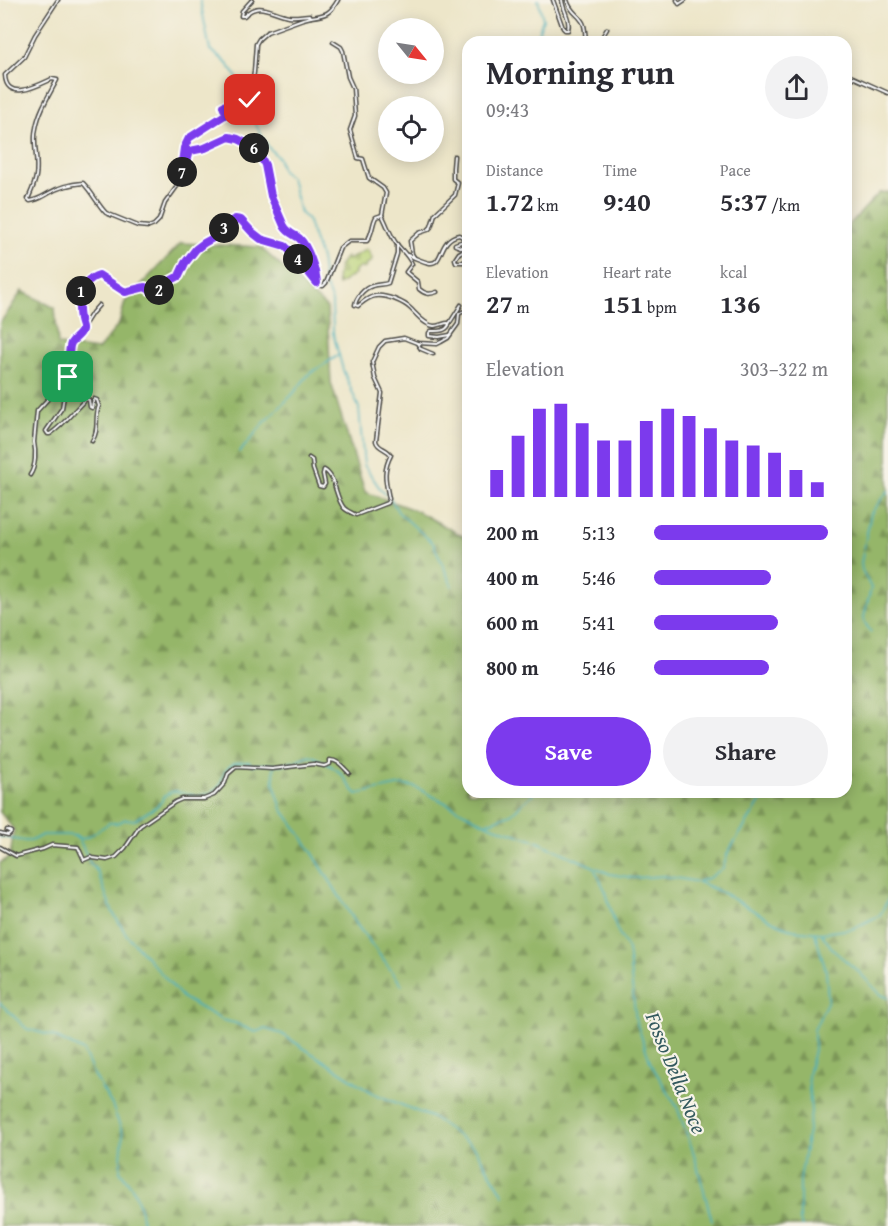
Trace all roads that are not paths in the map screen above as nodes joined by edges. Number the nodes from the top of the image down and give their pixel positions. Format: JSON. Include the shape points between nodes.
{"nodes":[{"id":1,"x":58,"y":0,"type":"edge"},
{"id":2,"x":252,"y":0,"type":"edge"},
{"id":3,"x":338,"y":0,"type":"edge"},
{"id":4,"x":553,"y":0,"type":"edge"},
{"id":5,"x":562,"y":0,"type":"edge"},
{"id":6,"x":567,"y":0,"type":"edge"},
{"id":7,"x":677,"y":0,"type":"edge"},
{"id":8,"x":685,"y":0,"type":"edge"},
{"id":9,"x":311,"y":17,"type":"junction"},
{"id":10,"x":607,"y":29,"type":"dead end"},
{"id":11,"x":585,"y":36,"type":"edge"},
{"id":12,"x":603,"y":36,"type":"edge"},
{"id":13,"x":333,"y":42,"type":"dead end"},
{"id":14,"x":852,"y":77,"type":"edge"},
{"id":15,"x":888,"y":93,"type":"edge"},
{"id":16,"x":454,"y":156,"type":"dead end"},
{"id":17,"x":182,"y":172,"type":"junction"},
{"id":18,"x":382,"y":215,"type":"junction"},
{"id":19,"x":462,"y":236,"type":"edge"},
{"id":20,"x":462,"y":242,"type":"edge"},
{"id":21,"x":397,"y":244,"type":"junction"},
{"id":22,"x":462,"y":248,"type":"edge"},
{"id":23,"x":462,"y":252,"type":"edge"},
{"id":24,"x":407,"y":255,"type":"junction"},
{"id":25,"x":414,"y":257,"type":"junction"},
{"id":26,"x":462,"y":262,"type":"edge"},
{"id":27,"x":317,"y":283,"type":"junction"},
{"id":28,"x":436,"y":292,"type":"dead end"},
{"id":29,"x":99,"y":305,"type":"dead end"},
{"id":30,"x":461,"y":305,"type":"dead end"},
{"id":31,"x":462,"y":312,"type":"edge"},
{"id":32,"x":448,"y":324,"type":"junction"},
{"id":33,"x":83,"y":327,"type":"junction"},
{"id":34,"x":450,"y":335,"type":"junction"},
{"id":35,"x":417,"y":343,"type":"junction"},
{"id":36,"x":433,"y":354,"type":"dead end"},
{"id":37,"x":64,"y":384,"type":"junction"},
{"id":38,"x":92,"y":441,"type":"dead end"},
{"id":39,"x":309,"y":458,"type":"dead end"},
{"id":40,"x":30,"y":475,"type":"dead end"},
{"id":41,"x":349,"y":773,"type":"dead end"},
{"id":42,"x":8,"y":830,"type":"dead end"},
{"id":43,"x":0,"y":833,"type":"edge"},
{"id":44,"x":0,"y":847,"type":"edge"}],
"edges":[{"from":1,"to":17,"type":"street","via":[[24,57],[5,75],[8,86],[19,91],[57,80],[36,128],[36,177],[28,199],[38,200],[66,186],[83,183],[106,213],[149,227],[159,220]]},
{"from":2,"to":9,"type":"street","via":[[241,16],[261,7],[288,16]]},
{"from":3,"to":9,"type":"street","via":[[331,12]]},
{"from":4,"to":5,"type":"street","via":[[567,30],[569,20]]},
{"from":6,"to":11,"type":"street","via":[[583,22]]},
{"from":7,"to":8,"type":"street","via":[[679,4]]},
{"from":9,"to":17,"type":"street","via":[[261,37],[256,44],[250,100],[223,106],[242,110],[228,113],[189,138]]},
{"from":10,"to":12,"type":"street"},
{"from":13,"to":18,"type":"street","via":[[343,51],[353,88],[356,116],[350,130],[358,158],[363,159],[369,178],[387,193]]},
{"from":14,"to":15,"type":"street"},
{"from":16,"to":25,"type":"street","via":[[457,192],[435,214],[431,227],[410,241]]},
{"from":17,"to":27,"type":"street","via":[[192,150],[229,137],[252,146],[265,165],[271,196],[286,231],[300,239],[308,250]]},
{"from":18,"to":21,"type":"street"},
{"from":18,"to":27,"type":"street","via":[[374,220],[367,241],[349,241],[340,248],[326,283]]},
{"from":19,"to":25,"type":"street","via":[[454,236],[447,242],[433,263]]},
{"from":20,"to":22,"type":"street","via":[[455,245]]},
{"from":21,"to":24,"type":"street"},
{"from":21,"to":32,"type":"street","via":[[398,254],[388,283],[369,287],[355,305],[380,296],[405,304],[426,323]]},
{"from":23,"to":26,"type":"street","via":[[455,259]]},
{"from":24,"to":25,"type":"street"},
{"from":24,"to":28,"type":"street","via":[[412,264],[406,272],[418,282],[419,289],[428,294]]},
{"from":27,"to":33,"type":"street","via":[[285,246],[261,239],[235,219],[196,249],[179,276],[162,290],[145,287],[125,292],[95,276],[79,296]]},
{"from":29,"to":33,"type":"street"},
{"from":30,"to":32,"type":"street"},
{"from":31,"to":34,"type":"street"},
{"from":32,"to":34,"type":"street","via":[[442,331],[428,334]]},
{"from":33,"to":37,"type":"street","via":[[70,345],[69,372]]},
{"from":34,"to":35,"type":"street","via":[[437,344]]},
{"from":35,"to":36,"type":"street"},
{"from":35,"to":39,"type":"street","via":[[404,338],[385,341],[372,362],[382,393],[377,443],[391,455],[385,468],[389,500],[362,514],[345,510],[329,472],[324,470],[325,483],[319,486]]},
{"from":37,"to":38,"type":"street","via":[[62,408],[46,431],[53,432],[86,399],[92,408],[94,399],[99,406]]},
{"from":37,"to":40,"type":"street","via":[[37,411]]},
{"from":41,"to":44,"type":"street","via":[[334,760],[328,765],[236,767],[214,795],[204,799],[182,798],[140,826],[111,860],[91,856],[84,860],[76,846],[52,845],[16,856]]},
{"from":42,"to":43,"type":"street","via":[[9,835]]}]}
